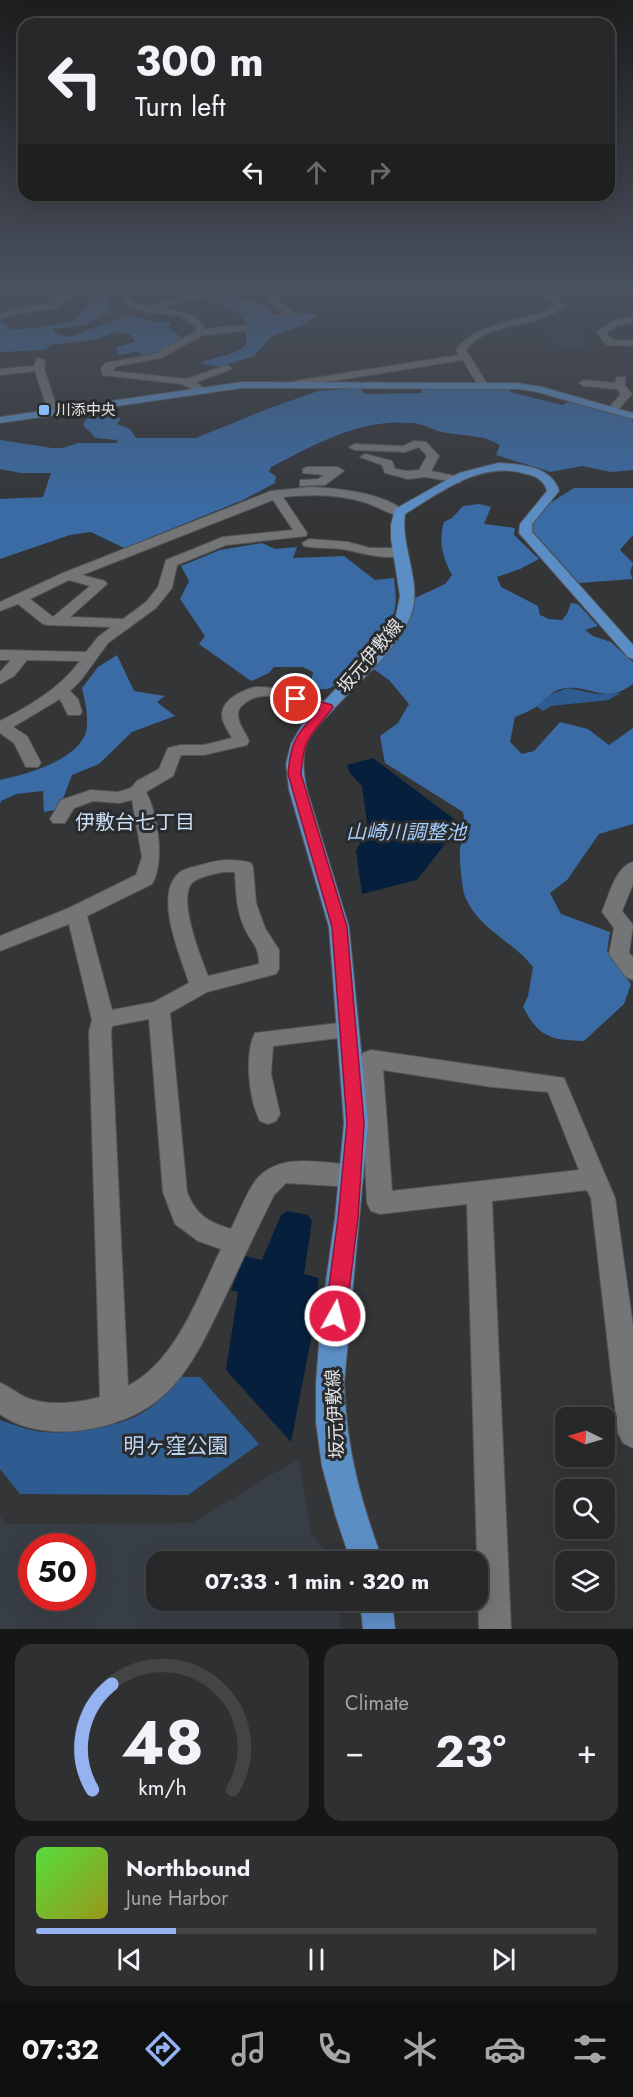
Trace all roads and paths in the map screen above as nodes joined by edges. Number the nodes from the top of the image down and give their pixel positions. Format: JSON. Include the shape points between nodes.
{"nodes":[{"id":1,"x":134,"y":361,"type":"edge"},
{"id":2,"x":441,"y":361,"type":"edge"},
{"id":3,"x":469,"y":361,"type":"edge"},
{"id":4,"x":227,"y":368,"type":"dead end"},
{"id":5,"x":0,"y":372,"type":"edge"},
{"id":6,"x":188,"y":382,"type":"junction"},
{"id":7,"x":584,"y":383,"type":"dead end"},
{"id":8,"x":295,"y":384,"type":"junction"},
{"id":9,"x":483,"y":384,"type":"junction"},
{"id":10,"x":200,"y":389,"type":"junction"},
{"id":11,"x":612,"y":410,"type":"junction"},
{"id":12,"x":53,"y":411,"type":"junction"},
{"id":13,"x":633,"y":416,"type":"edge"},
{"id":14,"x":0,"y":420,"type":"edge"},
{"id":15,"x":355,"y":447,"type":"dead end"},
{"id":16,"x":366,"y":458,"type":"dead end"},
{"id":17,"x":307,"y":471,"type":"dead end"},
{"id":18,"x":426,"y":473,"type":"junction"},
{"id":19,"x":456,"y":480,"type":"junction"},
{"id":20,"x":275,"y":494,"type":"junction"},
{"id":21,"x":259,"y":499,"type":"junction"},
{"id":22,"x":399,"y":512,"type":"junction"},
{"id":23,"x":309,"y":543,"type":"dead end"},
{"id":24,"x":401,"y":552,"type":"junction"},
{"id":25,"x":68,"y":576,"type":"junction"},
{"id":26,"x":20,"y":598,"type":"junction"},
{"id":27,"x":0,"y":607,"type":"edge"},
{"id":28,"x":56,"y":622,"type":"junction"},
{"id":29,"x":128,"y":623,"type":"junction"},
{"id":30,"x":633,"y":654,"type":"edge"},
{"id":31,"x":0,"y":655,"type":"edge"},
{"id":32,"x":22,"y":656,"type":"junction"},
{"id":33,"x":90,"y":657,"type":"junction"},
{"id":34,"x":0,"y":679,"type":"edge"},
{"id":35,"x":60,"y":692,"type":"junction"},
{"id":36,"x":327,"y":707,"type":"junction"},
{"id":37,"x":74,"y":712,"type":"dead end"},
{"id":38,"x":0,"y":727,"type":"edge"},
{"id":39,"x":32,"y":763,"type":"dead end"},
{"id":40,"x":137,"y":792,"type":"junction"},
{"id":41,"x":59,"y":819,"type":"dead end"},
{"id":42,"x":633,"y":868,"type":"edge"},
{"id":43,"x":76,"y":914,"type":"junction"},
{"id":44,"x":629,"y":927,"type":"edge"},
{"id":45,"x":0,"y":944,"type":"edge"},
{"id":46,"x":633,"y":972,"type":"edge"},
{"id":47,"x":201,"y":986,"type":"junction"},
{"id":48,"x":159,"y":1009,"type":"junction"},
{"id":49,"x":103,"y":1020,"type":"junction"},
{"id":50,"x":347,"y":1030,"type":"junction"},
{"id":51,"x":268,"y":1114,"type":"dead end"},
{"id":52,"x":366,"y":1124,"type":"junction"},
{"id":53,"x":352,"y":1176,"type":"junction"},
{"id":54,"x":595,"y":1179,"type":"junction"},
{"id":55,"x":479,"y":1192,"type":"junction"},
{"id":56,"x":237,"y":1243,"type":"junction"},
{"id":57,"x":0,"y":1398,"type":"edge"},
{"id":58,"x":115,"y":1406,"type":"junction"},
{"id":59,"x":633,"y":1433,"type":"edge"},
{"id":60,"x":363,"y":1551,"type":"edge"},
{"id":61,"x":377,"y":1611,"type":"edge"},
{"id":62,"x":378,"y":1629,"type":"edge"},
{"id":63,"x":495,"y":1629,"type":"edge"}],
"edges":[{"from":1,"to":6,"type":"street","via":[[110,364],[107,373]]},
{"from":2,"to":8,"type":"street"},
{"from":3,"to":9,"type":"street"},
{"from":4,"to":6,"type":"street"},
{"from":5,"to":12,"type":"street","via":[[40,364]]},
{"from":6,"to":10,"type":"street"},
{"from":7,"to":11,"type":"street","via":[[620,382],[627,394]]},
{"from":8,"to":9,"type":"main road"},
{"from":8,"to":10,"type":"main road"},
{"from":9,"to":11,"type":"main road","via":[[538,389]]},
{"from":10,"to":12,"type":"main road"},
{"from":11,"to":13,"type":"main road"},
{"from":12,"to":14,"type":"main road"},
{"from":15,"to":18,"type":"street","via":[[405,449],[422,444],[433,456]]},
{"from":16,"to":18,"type":"street","via":[[388,463],[389,471]]},
{"from":17,"to":21,"type":"street","via":[[338,471],[321,482],[280,486],[254,495]]},
{"from":18,"to":19,"type":"street"},
{"from":19,"to":22,"type":"main road"},
{"from":19,"to":30,"type":"main road","via":[[476,471],[508,467],[547,479],[553,491],[526,524],[525,533]]},
{"from":20,"to":21,"type":"street"},
{"from":20,"to":22,"type":"street","via":[[338,491],[371,499]]},
{"from":20,"to":29,"type":"street","via":[[301,533],[223,541],[171,563],[165,588]]},
{"from":21,"to":25,"type":"street"},
{"from":22,"to":24,"type":"main road","name":"坂元伊敷線","via":[[395,533]]},
{"from":23,"to":24,"type":"street","via":[[370,552]]},
{"from":24,"to":36,"type":"main road","name":"坂元伊敷線","via":[[406,590],[404,617]]},
{"from":25,"to":26,"type":"street"},
{"from":25,"to":28,"type":"street","via":[[100,584]]},
{"from":26,"to":27,"type":"street"},
{"from":26,"to":28,"type":"street","via":[[48,621]]},
{"from":28,"to":29,"type":"street"},
{"from":29,"to":33,"type":"street","via":[[104,640]]},
{"from":31,"to":32,"type":"street"},
{"from":32,"to":33,"type":"street"},
{"from":32,"to":34,"type":"street"},
{"from":33,"to":35,"type":"street"},
{"from":35,"to":37,"type":"street","via":[[70,699]]},
{"from":35,"to":38,"type":"street"},
{"from":36,"to":40,"type":"street","via":[[280,694],[252,692],[231,708],[232,724],[241,741],[174,753],[167,772]]},
{"from":36,"to":50,"type":"main road","name":"坂元伊敷線","via":[[301,737],[295,774],[339,927]]},
{"from":38,"to":39,"type":"street","via":[[21,740]]},
{"from":40,"to":41,"type":"street","via":[[119,798],[91,795],[67,804]]},
{"from":40,"to":43,"type":"street","via":[[151,857],[145,879]]},
{"from":42,"to":44,"type":"street","via":[[612,912]]},
{"from":43,"to":45,"type":"street"},
{"from":43,"to":49,"type":"street"},
{"from":44,"to":46,"type":"street","via":[[619,954]]},
{"from":47,"to":47,"type":"street","via":[[269,969],[269,950],[255,929],[246,903],[244,867],[230,864],[189,875],[180,883],[179,916]]},
{"from":47,"to":48,"type":"street"},
{"from":48,"to":49,"type":"street"},
{"from":48,"to":56,"type":"street","via":[[175,1192],[184,1216],[207,1233]]},
{"from":49,"to":58,"type":"street","via":[[100,1032]]},
{"from":50,"to":51,"type":"street","via":[[263,1039],[260,1074]]},
{"from":50,"to":52,"type":"main road","name":"坂元伊敷線"},
{"from":52,"to":53,"type":"main road","name":"坂元伊敷線"},
{"from":52,"to":54,"type":"street","via":[[371,1059],[556,1084]]},
{"from":52,"to":55,"type":"street","via":[[380,1203]]},
{"from":53,"to":56,"type":"street","via":[[280,1174],[265,1187]]},
{"from":53,"to":60,"type":"main road","name":"坂元伊敷線","via":[[330,1384],[337,1466]]},
{"from":54,"to":55,"type":"street"},
{"from":54,"to":59,"type":"street","via":[[603,1198]]},
{"from":55,"to":63,"type":"street"},
{"from":56,"to":58,"type":"street","via":[[173,1367],[145,1392]]},
{"from":57,"to":58,"type":"street","via":[[48,1417],[91,1415]]},
{"from":61,"to":62,"type":"main road"}]}
